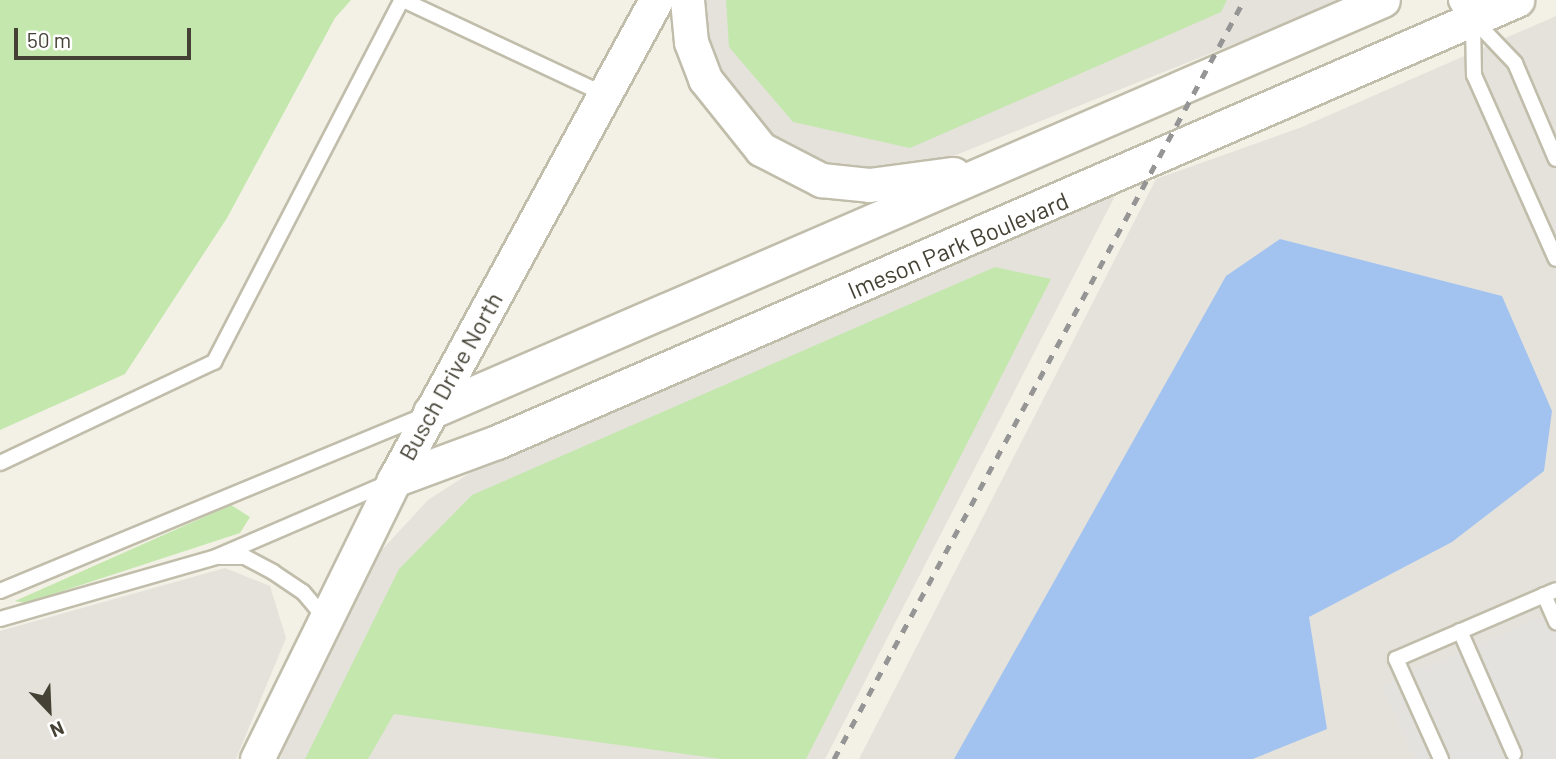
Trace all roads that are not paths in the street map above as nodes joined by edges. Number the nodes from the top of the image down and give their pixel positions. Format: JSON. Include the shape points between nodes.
{"nodes":[{"id":1,"x":402,"y":0,"type":"edge"},
{"id":2,"x":656,"y":0,"type":"edge"},
{"id":3,"x":687,"y":0,"type":"edge"},
{"id":4,"x":1383,"y":0,"type":"edge"},
{"id":5,"x":1517,"y":0,"type":"edge"},
{"id":6,"x":1468,"y":9,"type":"edge"},
{"id":7,"x":604,"y":94,"type":"junction"},
{"id":8,"x":1037,"y":153,"type":"junction"},
{"id":9,"x":1556,"y":159,"type":"edge"},
{"id":10,"x":1556,"y":259,"type":"edge"},
{"id":11,"x":430,"y":412,"type":"junction"},
{"id":12,"x":0,"y":463,"type":"edge"},
{"id":13,"x":394,"y":480,"type":"junction"},
{"id":14,"x":216,"y":557,"type":"junction"},
{"id":15,"x":0,"y":591,"type":"edge"},
{"id":16,"x":1550,"y":592,"type":"edge"},
{"id":17,"x":324,"y":618,"type":"junction"},
{"id":18,"x":0,"y":619,"type":"edge"},
{"id":19,"x":1556,"y":622,"type":"edge"},
{"id":20,"x":1460,"y":631,"type":"junction"},
{"id":21,"x":1514,"y":754,"type":"dead end"},
{"id":22,"x":257,"y":759,"type":"edge"},
{"id":23,"x":1441,"y":759,"type":"edge"}],
"edges":[{"from":1,"to":7,"type":"lane"},
{"from":1,"to":12,"type":"lane","via":[[214,362]]},
{"from":2,"to":7,"type":"street","name":"Busch Drive North"},
{"from":3,"to":8,"type":"street","via":[[691,42],[720,104],[761,149],[821,180],[869,185],[926,180]]},
{"from":4,"to":8,"type":"street"},
{"from":5,"to":6,"type":"street","name":"Imeson Park Boulevard"},
{"from":6,"to":9,"type":"lane","via":[[1515,64]]},
{"from":6,"to":10,"type":"lane","via":[[1474,75]]},
{"from":6,"to":13,"type":"street","name":"Imeson Park Boulevard","via":[[497,442]]},
{"from":7,"to":11,"type":"street","name":"Busch Drive North"},
{"from":8,"to":11,"type":"street"},
{"from":11,"to":13,"type":"street","name":"Busch Drive North"},
{"from":11,"to":15,"type":"lane"},
{"from":13,"to":14,"type":"lane"},
{"from":13,"to":17,"type":"street","name":"Busch Drive North"},
{"from":14,"to":17,"type":"lane","via":[[245,557],[273,572],[303,592]]},
{"from":14,"to":18,"type":"lane"},
{"from":16,"to":19,"type":"lane"},
{"from":16,"to":20,"type":"lane"},
{"from":17,"to":22,"type":"street","name":"Busch Drive North"},
{"from":20,"to":21,"type":"lane"},
{"from":20,"to":23,"type":"lane","via":[[1396,659]]}]}
